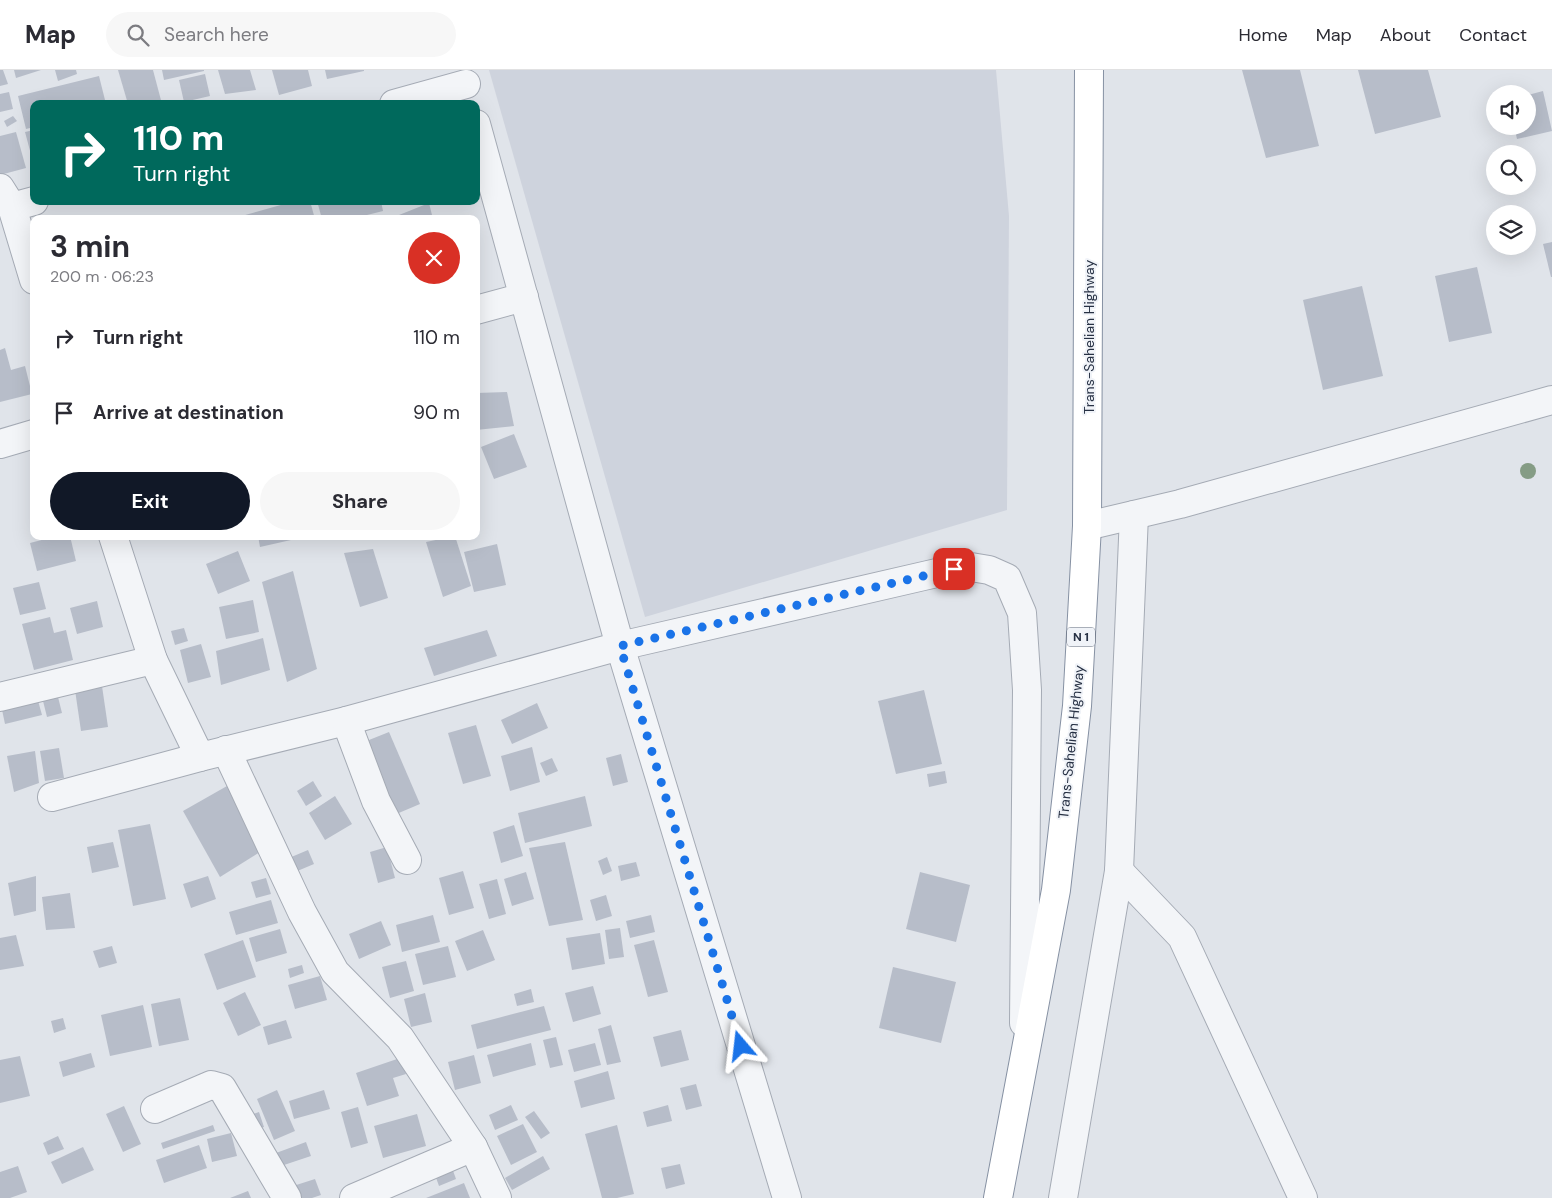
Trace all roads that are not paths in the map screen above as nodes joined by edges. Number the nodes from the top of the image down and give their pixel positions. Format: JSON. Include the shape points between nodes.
{"nodes":[{"id":1,"x":1089,"y":70,"type":"edge"},
{"id":2,"x":466,"y":86,"type":"edge"},
{"id":3,"x":410,"y":100,"type":"edge"},
{"id":4,"x":480,"y":138,"type":"edge"},
{"id":5,"x":16,"y":199,"type":"edge"},
{"id":6,"x":30,"y":262,"type":"edge"},
{"id":7,"x":524,"y":297,"type":"junction"},
{"id":8,"x":480,"y":309,"type":"edge"},
{"id":9,"x":1552,"y":400,"type":"edge"},
{"id":10,"x":30,"y":435,"type":"edge"},
{"id":11,"x":0,"y":444,"type":"edge"},
{"id":12,"x":1134,"y":515,"type":"junction"},
{"id":13,"x":1087,"y":526,"type":"junction"},
{"id":14,"x":114,"y":540,"type":"edge"},
{"id":15,"x":620,"y":646,"type":"junction"},
{"id":16,"x":153,"y":660,"type":"junction"},
{"id":17,"x":0,"y":697,"type":"edge"},
{"id":18,"x":346,"y":722,"type":"junction"},
{"id":19,"x":213,"y":754,"type":"junction"},
{"id":20,"x":52,"y":797,"type":"dead end"},
{"id":21,"x":407,"y":860,"type":"dead end"},
{"id":22,"x":1119,"y":871,"type":"junction"},
{"id":23,"x":1024,"y":1064,"type":"junction"},
{"id":24,"x":155,"y":1109,"type":"dead end"},
{"id":25,"x":473,"y":1147,"type":"junction"},
{"id":26,"x":287,"y":1198,"type":"edge"},
{"id":27,"x":354,"y":1198,"type":"edge"},
{"id":28,"x":497,"y":1198,"type":"edge"},
{"id":29,"x":787,"y":1198,"type":"edge"},
{"id":30,"x":998,"y":1198,"type":"edge"},
{"id":31,"x":1063,"y":1198,"type":"edge"},
{"id":32,"x":1304,"y":1198,"type":"edge"}],
"edges":[{"from":1,"to":13,"type":"highway","name":"Trans-Sahelian Highway","number":"N 1"},
{"from":2,"to":3,"type":"street"},
{"from":4,"to":7,"type":"street"},
{"from":5,"to":6,"type":"street"},
{"from":7,"to":8,"type":"street"},
{"from":7,"to":15,"type":"street"},
{"from":9,"to":12,"type":"street"},
{"from":10,"to":11,"type":"street"},
{"from":12,"to":13,"type":"street"},
{"from":12,"to":22,"type":"street"},
{"from":13,"to":23,"type":"highway","name":"Trans-Sahelian Highway","number":"N 1","via":[[1077,706],[1056,890]]},
{"from":14,"to":16,"type":"street"},
{"from":15,"to":18,"type":"street"},
{"from":15,"to":23,"type":"street","via":[[954,569],[989,570],[1007,578],[1022,613],[1027,690]]},
{"from":15,"to":29,"type":"street"},
{"from":16,"to":17,"type":"street"},
{"from":16,"to":19,"type":"street"},
{"from":18,"to":19,"type":"street"},
{"from":18,"to":21,"type":"street","via":[[376,802]]},
{"from":19,"to":20,"type":"street"},
{"from":19,"to":25,"type":"street","via":[[335,972],[400,1038]]},
{"from":22,"to":31,"type":"street"},
{"from":22,"to":32,"type":"street","via":[[1182,937]]},
{"from":23,"to":30,"type":"highway","name":"Trans-Sahelian Highway","number":"N 1"},
{"from":24,"to":26,"type":"street","via":[[211,1085],[222,1088]]},
{"from":25,"to":27,"type":"street"},
{"from":25,"to":28,"type":"street"}]}
